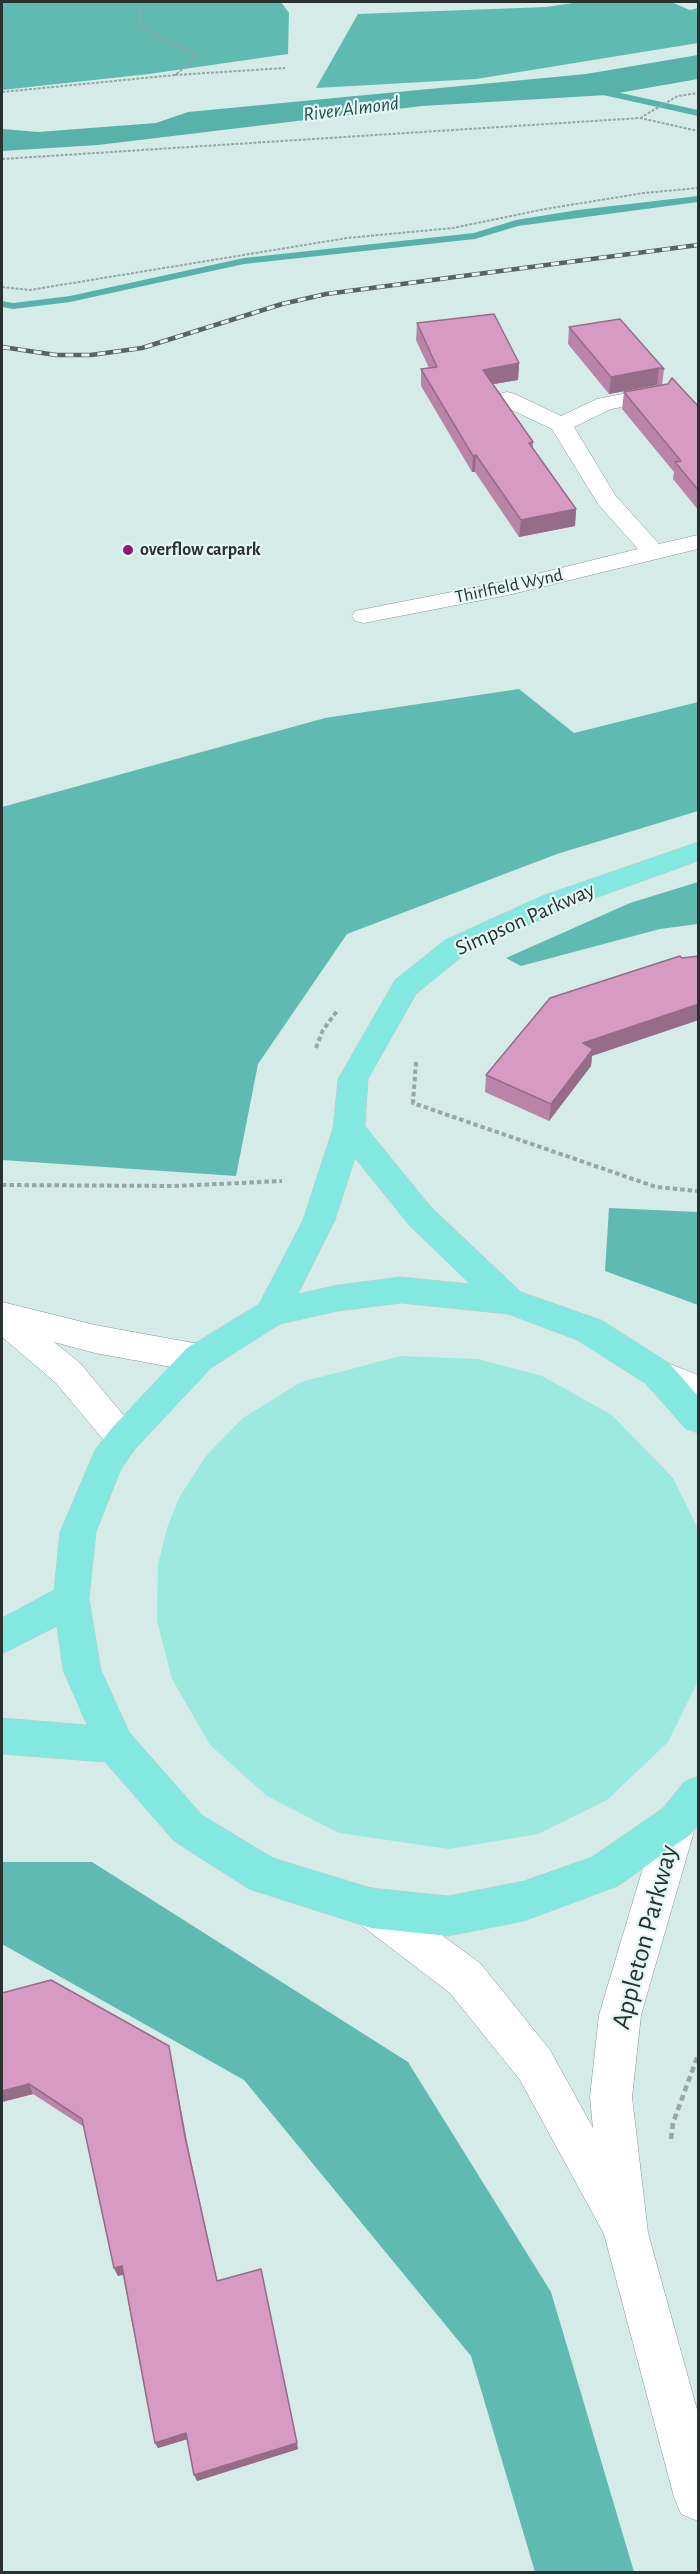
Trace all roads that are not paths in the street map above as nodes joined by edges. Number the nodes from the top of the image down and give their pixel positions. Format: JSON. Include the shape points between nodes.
{"nodes":[{"id":1,"x":657,"y":394,"type":"edge"},
{"id":2,"x":507,"y":399,"type":"dead end"},
{"id":3,"x":561,"y":424,"type":"junction"},
{"id":4,"x":699,"y":542,"type":"edge"},
{"id":5,"x":654,"y":553,"type":"junction"},
{"id":6,"x":364,"y":616,"type":"dead end"},
{"id":7,"x":699,"y":852,"type":"edge"},
{"id":8,"x":349,"y":1128,"type":"junction"},
{"id":9,"x":509,"y":1301,"type":"junction"},
{"id":10,"x":271,"y":1313,"type":"junction"},
{"id":11,"x":2,"y":1317,"type":"edge"},
{"id":12,"x":199,"y":1358,"type":"junction"},
{"id":13,"x":657,"y":1373,"type":"junction"},
{"id":14,"x":699,"y":1390,"type":"edge"},
{"id":15,"x":699,"y":1419,"type":"edge"},
{"id":16,"x":123,"y":1439,"type":"junction"},
{"id":17,"x":71,"y":1599,"type":"junction"},
{"id":18,"x":2,"y":1637,"type":"edge"},
{"id":19,"x":2,"y":1736,"type":"edge"},
{"id":20,"x":115,"y":1745,"type":"junction"},
{"id":21,"x":688,"y":1808,"type":"edge"},
{"id":22,"x":371,"y":1908,"type":"junction"},
{"id":23,"x":626,"y":2233,"type":"junction"},
{"id":24,"x":699,"y":2497,"type":"edge"}],
"edges":[{"from":1,"to":3,"type":"street","via":[[605,404]]},
{"from":2,"to":3,"type":"street"},
{"from":3,"to":5,"type":"street","via":[[606,499]]},
{"from":4,"to":5,"type":"street","name":"Thirlfield Wynd"},
{"from":5,"to":6,"type":"street","name":"Thirlfield Wynd","via":[[508,588]]},
{"from":7,"to":8,"type":"main road","name":"Simpson Parkway","via":[[552,903],[455,947],[405,987],[376,1035],[353,1079]]},
{"from":8,"to":9,"type":"main road","via":[[420,1216]]},
{"from":8,"to":10,"type":"main road","name":"Simpson Parkway","via":[[319,1220]]},
{"from":9,"to":10,"type":"main road","via":[[401,1290],[338,1298]]},
{"from":9,"to":13,"type":"main road","via":[[590,1330]]},
{"from":10,"to":12,"type":"main road"},
{"from":11,"to":12,"type":"street"},
{"from":11,"to":16,"type":"street","via":[[68,1373]]},
{"from":12,"to":16,"type":"main road"},
{"from":13,"to":14,"type":"street"},
{"from":13,"to":15,"type":"main road"},
{"from":16,"to":17,"type":"main road","via":[[107,1461],[78,1532]]},
{"from":17,"to":18,"type":"main road"},
{"from":17,"to":20,"type":"main road","via":[[82,1670]]},
{"from":19,"to":20,"type":"main road"},
{"from":20,"to":22,"type":"main road","via":[[188,1828],[263,1875]]},
{"from":21,"to":22,"type":"main road","via":[[604,1872],[524,1901],[448,1916]]},
{"from":21,"to":23,"type":"street","name":"Appleton Parkway","via":[[620,2014],[611,2097]]},
{"from":22,"to":23,"type":"street","name":"Appleton Parkway","via":[[465,1978],[535,2065]]},
{"from":23,"to":24,"type":"street","name":"Appleton Parkway"}]}
